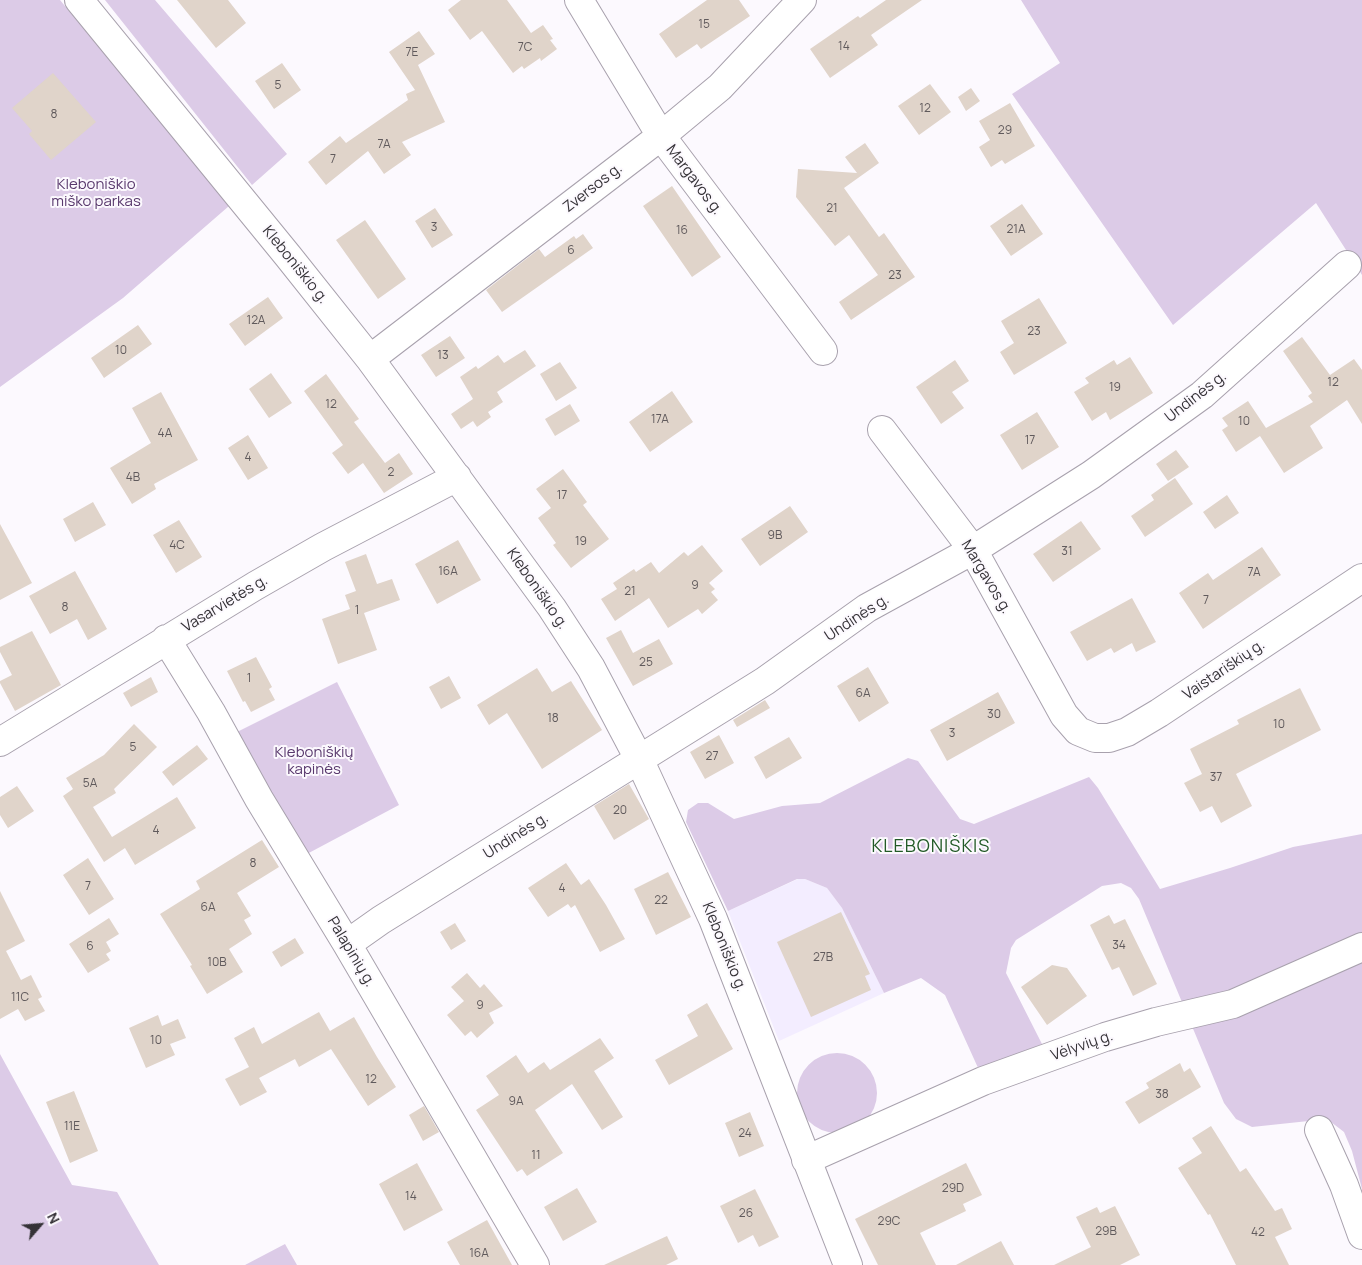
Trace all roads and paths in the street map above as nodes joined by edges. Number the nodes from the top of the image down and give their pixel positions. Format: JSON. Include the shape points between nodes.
{"nodes":[{"id":1,"x":79,"y":0,"type":"edge"},
{"id":2,"x":579,"y":0,"type":"edge"},
{"id":3,"x":802,"y":0,"type":"edge"},
{"id":4,"x":660,"y":136,"type":"junction"},
{"id":5,"x":1347,"y":266,"type":"dead end"},
{"id":6,"x":823,"y":351,"type":"dead end"},
{"id":7,"x":370,"y":359,"type":"junction"},
{"id":8,"x":882,"y":430,"type":"dead end"},
{"id":9,"x":457,"y":477,"type":"junction"},
{"id":10,"x":973,"y":550,"type":"junction"},
{"id":11,"x":1362,"y":578,"type":"edge"},
{"id":12,"x":166,"y":639,"type":"junction"},
{"id":13,"x":1078,"y":731,"type":"joint"},
{"id":14,"x":0,"y":742,"type":"edge"},
{"id":15,"x":639,"y":759,"type":"junction"},
{"id":16,"x":347,"y":944,"type":"junction"},
{"id":17,"x":1362,"y":947,"type":"edge"},
{"id":18,"x":1319,"y":1130,"type":"dead end"},
{"id":19,"x":806,"y":1160,"type":"junction"},
{"id":20,"x":1362,"y":1235,"type":"edge"},
{"id":21,"x":535,"y":1265,"type":"edge"},
{"id":22,"x":848,"y":1265,"type":"edge"}],
"edges":[{"from":1,"to":7,"type":"street","name":"Kleboniškio g."},
{"from":2,"to":4,"type":"street","name":"Margavos g."},
{"from":3,"to":4,"type":"street","name":"Zversos g.","via":[[720,87]]},
{"from":4,"to":6,"type":"street","name":"Margavos g."},
{"from":4,"to":7,"type":"street","name":"Zversos g."},
{"from":5,"to":10,"type":"street","name":"Undinės g.","via":[[1202,395],[1091,475]]},
{"from":7,"to":9,"type":"street","name":"Kleboniškio g."},
{"from":8,"to":10,"type":"street","name":"Margavos g."},
{"from":9,"to":12,"type":"street","name":"Vasarvietės g.","via":[[323,547]]},
{"from":9,"to":15,"type":"street","name":"Kleboniškio g.","via":[[552,608],[591,668]]},
{"from":10,"to":13,"type":"street","name":"Margavos g.","via":[[1064,715]]},
{"from":10,"to":15,"type":"street","name":"Undinės g.","via":[[866,608],[765,681]]},
{"from":11,"to":13,"type":"street","name":"Vaistariškių g.","via":[[1127,732],[1110,738],[1096,738]]},
{"from":12,"to":14,"type":"street","name":"Vasarvietės g."},
{"from":12,"to":16,"type":"street","name":"Palapinių g."},
{"from":15,"to":16,"type":"street","name":"Undinės g.","via":[[380,920]]},
{"from":15,"to":19,"type":"street","name":"Kleboniškio g.","via":[[713,919]]},
{"from":16,"to":21,"type":"street","name":"Palapinių g."},
{"from":17,"to":19,"type":"street","name":"Vėlyvių g.","via":[[1233,1004],[1105,1037],[983,1081]]},
{"from":18,"to":20,"type":"street"},
{"from":19,"to":22,"type":"street","name":"Kleboniškio g."}]}
